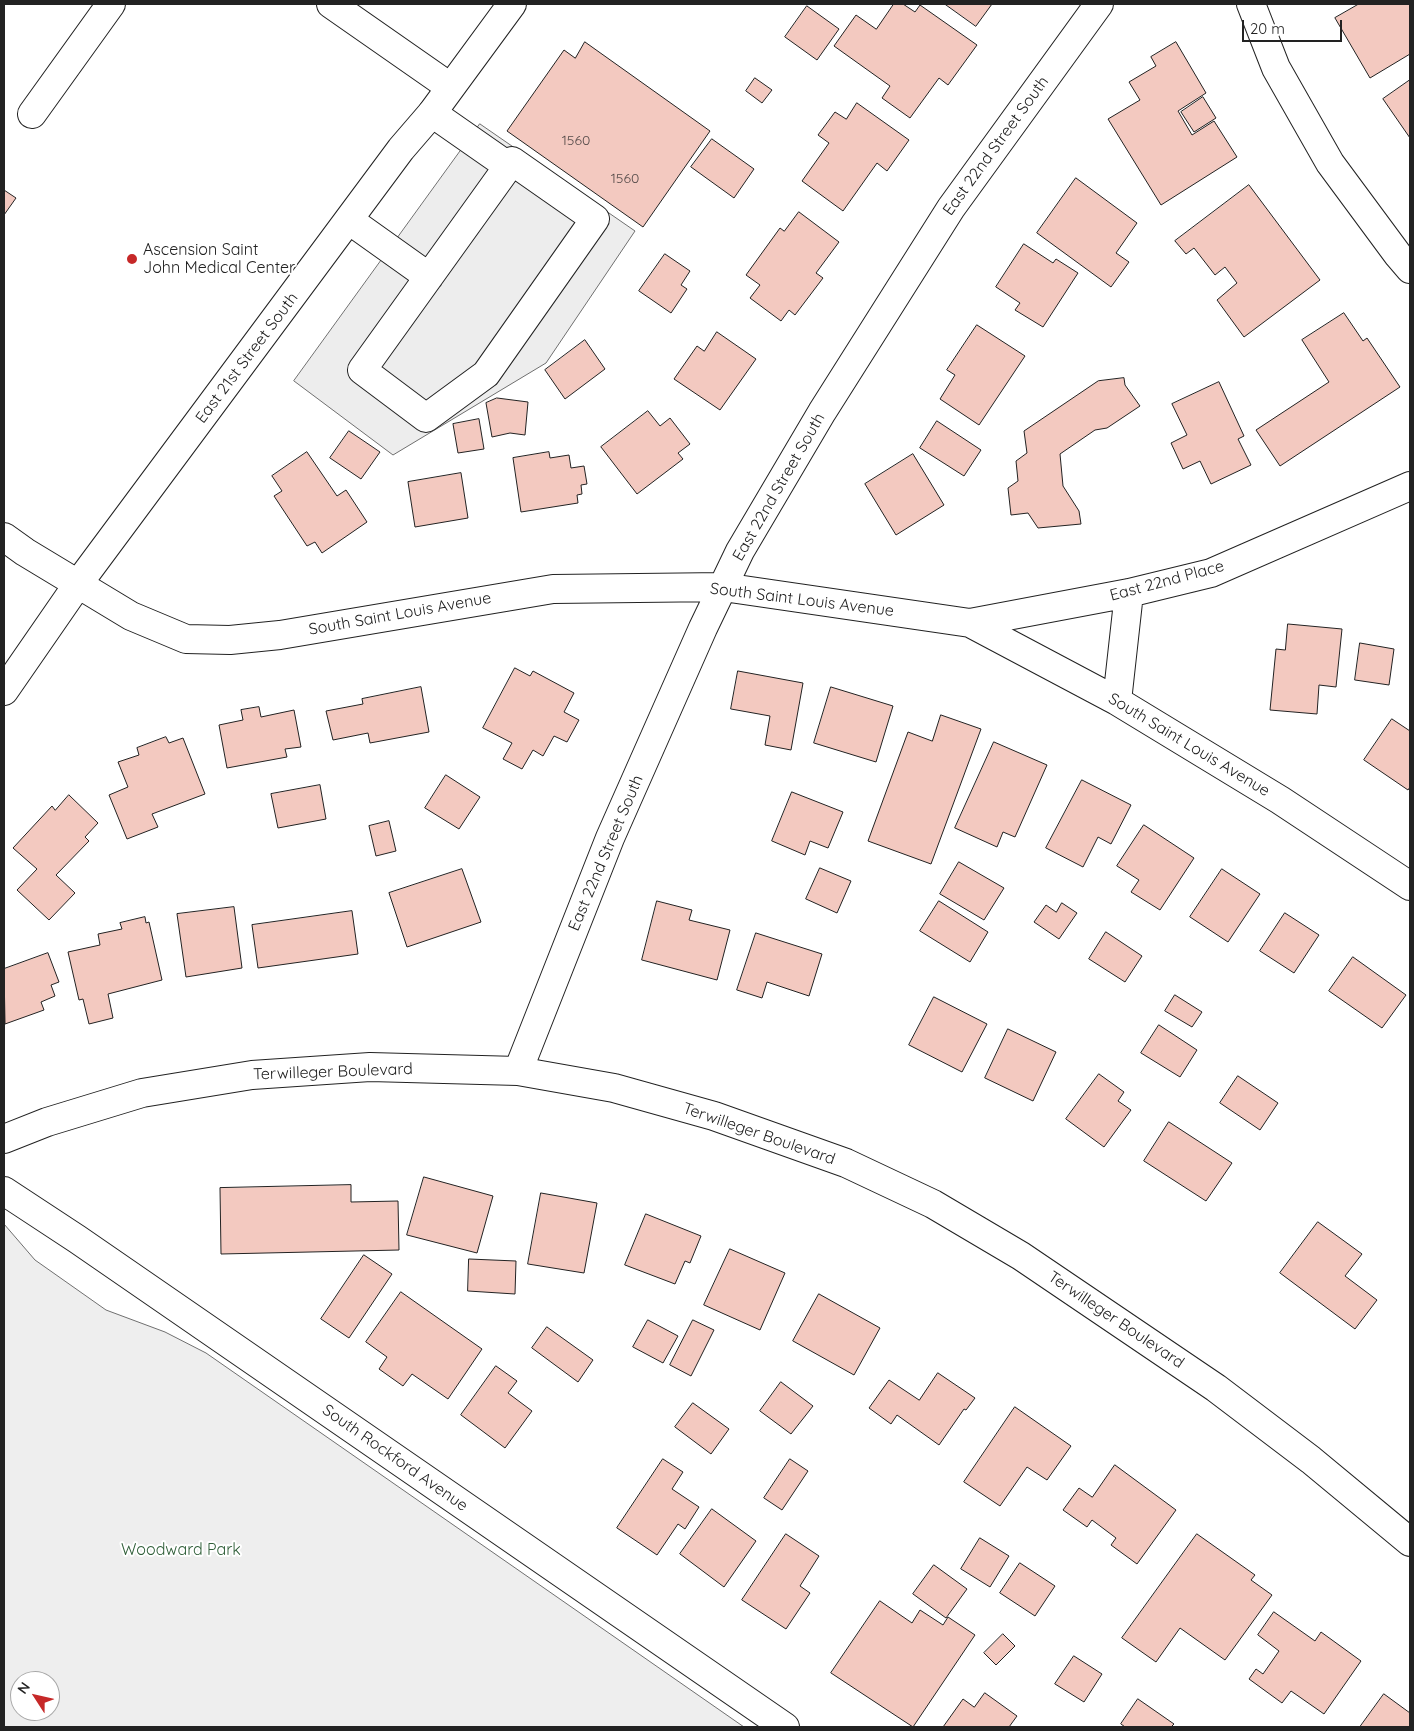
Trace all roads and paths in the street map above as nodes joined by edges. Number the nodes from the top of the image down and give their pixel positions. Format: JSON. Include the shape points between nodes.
{"nodes":[{"id":1,"x":111,"y":4,"type":"edge"},
{"id":2,"x":331,"y":4,"type":"edge"},
{"id":3,"x":512,"y":4,"type":"edge"},
{"id":4,"x":1099,"y":4,"type":"edge"},
{"id":5,"x":1250,"y":4,"type":"edge"},
{"id":6,"x":450,"y":87,"type":"junction"},
{"id":7,"x":432,"y":113,"type":"junction"},
{"id":8,"x":32,"y":114,"type":"dead end"},
{"id":9,"x":508,"y":166,"type":"junction"},
{"id":10,"x":349,"y":220,"type":"junction"},
{"id":11,"x":1410,"y":269,"type":"edge"},
{"id":12,"x":429,"y":276,"type":"junction"},
{"id":13,"x":1410,"y":486,"type":"edge"},
{"id":14,"x":4,"y":537,"type":"edge"},
{"id":15,"x":78,"y":584,"type":"junction"},
{"id":16,"x":723,"y":587,"type":"junction"},
{"id":17,"x":1128,"y":593,"type":"junction"},
{"id":18,"x":970,"y":623,"type":"junction"},
{"id":19,"x":4,"y":690,"type":"edge"},
{"id":20,"x":1118,"y":702,"type":"junction"},
{"id":21,"x":1410,"y":886,"type":"edge"},
{"id":22,"x":518,"y":1071,"type":"junction"},
{"id":23,"x":4,"y":1139,"type":"edge"},
{"id":24,"x":4,"y":1191,"type":"edge"},
{"id":25,"x":1410,"y":1542,"type":"edge"},
{"id":26,"x":785,"y":1727,"type":"edge"}],
"edges":[{"from":1,"to":8,"type":"street"},
{"from":2,"to":6,"type":"street"},
{"from":3,"to":6,"type":"street","name":"East 21st Street South"},
{"from":4,"to":16,"type":"street","name":"East 22nd Street South","via":[[951,208],[822,412],[740,551]]},
{"from":5,"to":11,"type":"street","via":[[1276,68],[1330,164]]},
{"from":6,"to":7,"type":"street","name":"East 21st Street South"},
{"from":7,"to":9,"type":"street"},
{"from":7,"to":10,"type":"street","name":"East 21st Street South","via":[[400,149]]},
{"from":9,"to":12,"type":"street"},
{"from":9,"to":12,"type":"street","via":[[512,161],[596,219],[486,374],[426,418],[362,370]]},
{"from":10,"to":12,"type":"street"},
{"from":10,"to":15,"type":"street","name":"East 21st Street South"},
{"from":13,"to":17,"type":"street","name":"East 22nd Place","via":[[1210,574]]},
{"from":14,"to":15,"type":"street","name":"South Saint Louis Avenue"},
{"from":15,"to":16,"type":"street","name":"South Saint Louis Avenue","via":[[135,618],[186,639],[230,640],[280,635],[553,589]]},
{"from":15,"to":19,"type":"street","name":"East 21st Street South"},
{"from":16,"to":18,"type":"street","name":"South Saint Louis Avenue"},
{"from":16,"to":22,"type":"street","name":"East 22nd Street South","via":[[610,838]]},
{"from":17,"to":18,"type":"street","name":"East 22nd Place"},
{"from":17,"to":20,"type":"street"},
{"from":18,"to":20,"type":"street","name":"South Saint Louis Avenue"},
{"from":20,"to":21,"type":"street","name":"South Saint Louis Avenue","via":[[1280,800]]},
{"from":22,"to":23,"type":"street","name":"Terwilleger Boulevard","via":[[370,1067],[252,1075],[142,1093],[47,1122]]},
{"from":22,"to":25,"type":"street","name":"Terwilleger Boulevard","via":[[614,1088],[714,1116],[846,1163],[933,1204],[1021,1256],[1216,1388],[1311,1460]]},
{"from":24,"to":26,"type":"street","name":"South Rockford Avenue"}]}
